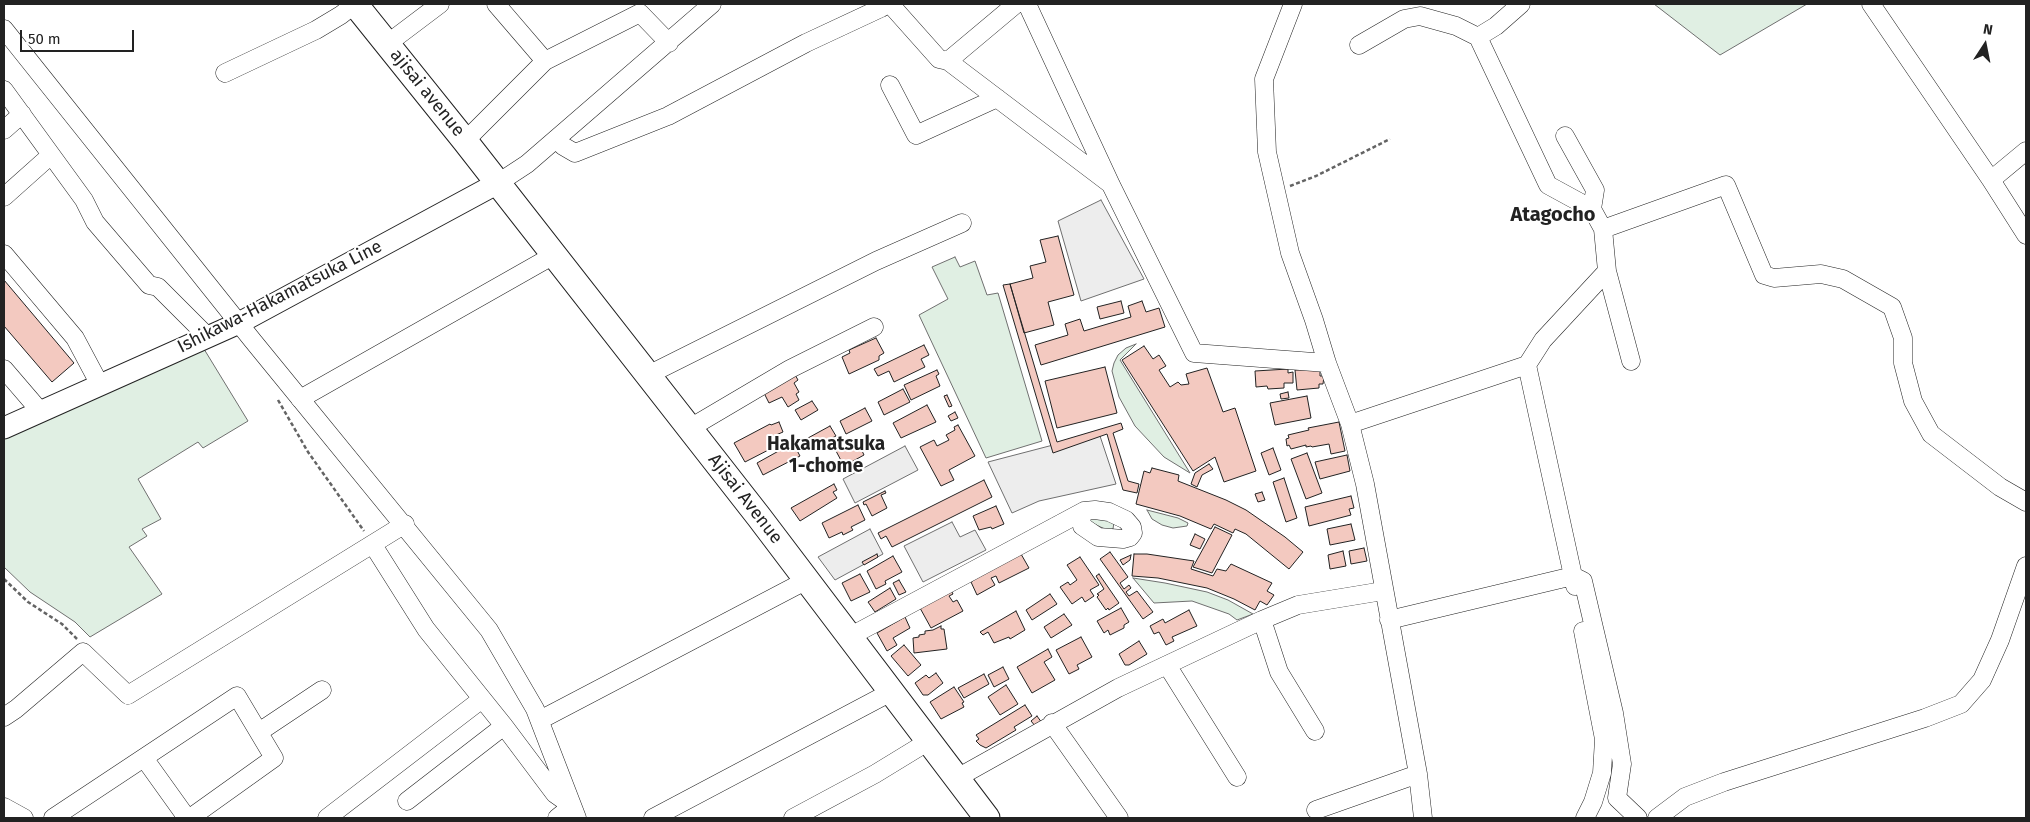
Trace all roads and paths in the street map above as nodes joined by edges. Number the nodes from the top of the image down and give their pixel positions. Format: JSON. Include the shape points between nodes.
{"nodes":[{"id":1,"x":355,"y":4,"type":"edge"},
{"id":2,"x":440,"y":4,"type":"edge"},
{"id":3,"x":496,"y":4,"type":"edge"},
{"id":4,"x":712,"y":4,"type":"edge"},
{"id":5,"x":888,"y":4,"type":"edge"},
{"id":6,"x":1016,"y":4,"type":"edge"},
{"id":7,"x":1027,"y":4,"type":"edge"},
{"id":8,"x":1293,"y":4,"type":"edge"},
{"id":9,"x":1521,"y":4,"type":"edge"},
{"id":10,"x":1871,"y":4,"type":"edge"},
{"id":11,"x":4,"y":29,"type":"edge"},
{"id":12,"x":1478,"y":37,"type":"junction"},
{"id":13,"x":669,"y":43,"type":"junction"},
{"id":14,"x":387,"y":44,"type":"junction"},
{"id":15,"x":1359,"y":45,"type":"dead end"},
{"id":16,"x":943,"y":60,"type":"junction"},
{"id":17,"x":545,"y":61,"type":"junction"},
{"id":18,"x":225,"y":73,"type":"dead end"},
{"id":19,"x":890,"y":85,"type":"dead end"},
{"id":20,"x":4,"y":90,"type":"edge"},
{"id":21,"x":997,"y":98,"type":"junction"},
{"id":22,"x":22,"y":114,"type":"junction"},
{"id":23,"x":4,"y":130,"type":"edge"},
{"id":24,"x":1566,"y":136,"type":"dead end"},
{"id":25,"x":1390,"y":138,"type":"dead end"},
{"id":26,"x":557,"y":139,"type":"junction"},
{"id":27,"x":465,"y":141,"type":"junction"},
{"id":28,"x":2026,"y":151,"type":"edge"},
{"id":29,"x":52,"y":155,"type":"junction"},
{"id":30,"x":1991,"y":180,"type":"junction"},
{"id":31,"x":498,"y":183,"type":"junction"},
{"id":32,"x":1111,"y":184,"type":"junction"},
{"id":33,"x":1275,"y":192,"type":"junction"},
{"id":34,"x":4,"y":197,"type":"edge"},
{"id":35,"x":1592,"y":209,"type":"junction"},
{"id":36,"x":962,"y":223,"type":"dead end"},
{"id":37,"x":1603,"y":229,"type":"junction"},
{"id":38,"x":2026,"y":235,"type":"edge"},
{"id":39,"x":4,"y":254,"type":"edge"},
{"id":40,"x":554,"y":255,"type":"junction"},
{"id":41,"x":1607,"y":271,"type":"junction"},
{"id":42,"x":239,"y":323,"type":"junction"},
{"id":43,"x":874,"y":327,"type":"dead end"},
{"id":44,"x":208,"y":337,"type":"junction"},
{"id":45,"x":1631,"y":361,"type":"dead end"},
{"id":46,"x":1327,"y":363,"type":"junction"},
{"id":47,"x":1527,"y":365,"type":"junction"},
{"id":48,"x":4,"y":369,"type":"edge"},
{"id":49,"x":648,"y":374,"type":"junction"},
{"id":50,"x":100,"y":385,"type":"junction"},
{"id":51,"x":274,"y":393,"type":"dead end"},
{"id":52,"x":300,"y":399,"type":"junction"},
{"id":53,"x":40,"y":411,"type":"junction"},
{"id":54,"x":1350,"y":424,"type":"junction"},
{"id":55,"x":4,"y":428,"type":"edge"},
{"id":56,"x":690,"y":428,"type":"junction"},
{"id":57,"x":2026,"y":502,"type":"edge"},
{"id":58,"x":1081,"y":514,"type":"dead end"},
{"id":59,"x":405,"y":524,"type":"junction"},
{"id":60,"x":373,"y":545,"type":"junction"},
{"id":61,"x":2026,"y":566,"type":"edge"},
{"id":62,"x":1573,"y":576,"type":"junction"},
{"id":63,"x":4,"y":579,"type":"edge"},
{"id":64,"x":807,"y":580,"type":"junction"},
{"id":65,"x":1383,"y":591,"type":"junction"},
{"id":66,"x":1262,"y":620,"type":"junction"},
{"id":67,"x":1389,"y":620,"type":"junction"},
{"id":68,"x":849,"y":637,"type":"junction"},
{"id":69,"x":83,"y":652,"type":"junction"},
{"id":70,"x":1167,"y":665,"type":"junction"},
{"id":71,"x":322,"y":690,"type":"dead end"},
{"id":72,"x":892,"y":692,"type":"junction"},
{"id":73,"x":482,"y":699,"type":"junction"},
{"id":74,"x":4,"y":717,"type":"edge"},
{"id":75,"x":540,"y":720,"type":"junction"},
{"id":76,"x":1052,"y":723,"type":"junction"},
{"id":77,"x":504,"y":726,"type":"junction"},
{"id":78,"x":1315,"y":731,"type":"dead end"},
{"id":79,"x":259,"y":732,"type":"junction"},
{"id":80,"x":929,"y":741,"type":"junction"},
{"id":81,"x":144,"y":758,"type":"junction"},
{"id":82,"x":1418,"y":774,"type":"junction"},
{"id":83,"x":1237,"y":777,"type":"dead end"},
{"id":84,"x":957,"y":778,"type":"junction"},
{"id":85,"x":407,"y":801,"type":"dead end"},
{"id":86,"x":1316,"y":810,"type":"dead end"},
{"id":87,"x":574,"y":812,"type":"edge"},
{"id":88,"x":54,"y":818,"type":"edge"},
{"id":89,"x":188,"y":818,"type":"edge"},
{"id":90,"x":326,"y":818,"type":"edge"},
{"id":91,"x":557,"y":818,"type":"edge"},
{"id":92,"x":653,"y":818,"type":"edge"},
{"id":93,"x":793,"y":818,"type":"edge"},
{"id":94,"x":987,"y":818,"type":"edge"},
{"id":95,"x":1118,"y":818,"type":"edge"},
{"id":96,"x":1423,"y":818,"type":"edge"},
{"id":97,"x":1585,"y":818,"type":"edge"},
{"id":98,"x":1638,"y":818,"type":"edge"},
{"id":99,"x":1657,"y":818,"type":"edge"}],
"edges":[{"from":1,"to":14,"type":"highway","name":"ajisai avenue"},
{"from":1,"to":18,"type":"street","via":[[316,30]]},
{"from":2,"to":14,"type":"street"},
{"from":3,"to":17,"type":"street"},
{"from":4,"to":13,"type":"street"},
{"from":5,"to":16,"type":"street"},
{"from":5,"to":26,"type":"street","via":[[668,116],[575,153]]},
{"from":6,"to":16,"type":"street"},
{"from":7,"to":32,"type":"street"},
{"from":8,"to":33,"type":"street","via":[[1264,79],[1267,152]]},
{"from":9,"to":12,"type":"street"},
{"from":10,"to":30,"type":"street"},
{"from":11,"to":42,"type":"street"},
{"from":12,"to":15,"type":"street","via":[[1456,26],[1420,16],[1404,18]]},
{"from":12,"to":35,"type":"street","via":[[1548,185]]},
{"from":13,"to":17,"type":"street","via":[[640,13]]},
{"from":13,"to":26,"type":"street"},
{"from":14,"to":27,"type":"highway","name":"ajisai avenue"},
{"from":16,"to":21,"type":"street"},
{"from":17,"to":27,"type":"street"},
{"from":19,"to":21,"type":"street","via":[[916,135]]},
{"from":20,"to":22,"type":"street"},
{"from":21,"to":32,"type":"street"},
{"from":22,"to":23,"type":"street"},
{"from":22,"to":29,"type":"street"},
{"from":24,"to":35,"type":"street","via":[[1595,190]]},
{"from":25,"to":33,"type":"path","via":[[1316,176]]},
{"from":26,"to":31,"type":"street","via":[[517,172]]},
{"from":27,"to":31,"type":"highway","name":"ajisai avenue"},
{"from":28,"to":30,"type":"street"},
{"from":29,"to":34,"type":"street"},
{"from":29,"to":44,"type":"street","via":[[84,200],[95,222],[149,285],[158,287]]},
{"from":30,"to":38,"type":"street"},
{"from":31,"to":40,"type":"highway","name":"Ajisai Avenue"},
{"from":31,"to":42,"type":"main road","name":"Ishikawa-Hakamatsuka Line"},
{"from":32,"to":46,"type":"street","via":[[1194,354]]},
{"from":33,"to":46,"type":"street","via":[[1290,253]]},
{"from":35,"to":37,"type":"street"},
{"from":36,"to":49,"type":"street","via":[[876,261]]},
{"from":37,"to":41,"type":"street"},
{"from":37,"to":57,"type":"street","via":[[1726,185],[1764,275],[1774,278],[1821,274],[1843,279],[1892,307],[1903,338],[1902,363],[1913,401],[1930,434],[2000,487]]},
{"from":39,"to":50,"type":"street","via":[[75,338]]},
{"from":40,"to":49,"type":"highway","name":"Ajisai Avenue"},
{"from":40,"to":52,"type":"street"},
{"from":41,"to":45,"type":"street"},
{"from":41,"to":47,"type":"street","via":[[1543,340]]},
{"from":42,"to":44,"type":"main road","name":"Ishikawa-Hakamatsuka Line"},
{"from":42,"to":52,"type":"street"},
{"from":43,"to":56,"type":"street","via":[[790,369]]},
{"from":44,"to":50,"type":"main road","name":"Ishikawa-Hakamatsuka Line"},
{"from":46,"to":54,"type":"street"},
{"from":47,"to":54,"type":"street"},
{"from":47,"to":62,"type":"street"},
{"from":48,"to":53,"type":"street"},
{"from":49,"to":56,"type":"highway","name":"Ajisai Avenue"},
{"from":50,"to":53,"type":"main road","name":"Ishikawa-Hakamatsuka Line"},
{"from":51,"to":60,"type":"path","via":[[308,452]]},
{"from":52,"to":59,"type":"street"},
{"from":53,"to":55,"type":"main road","name":"Ishikawa-Hakamatsuka Line"},
{"from":54,"to":65,"type":"street","via":[[1365,484]]},
{"from":56,"to":64,"type":"highway","name":"Ajisai Avenue"},
{"from":58,"to":68,"type":"street"},
{"from":59,"to":60,"type":"street"},
{"from":59,"to":75,"type":"street","via":[[489,630]]},
{"from":60,"to":69,"type":"street","via":[[128,695]]},
{"from":60,"to":73,"type":"street","via":[[426,629]]},
{"from":61,"to":99,"type":"street","via":[[1982,680],[1961,704],[1724,782],[1686,797]]},
{"from":62,"to":67,"type":"street"},
{"from":62,"to":97,"type":"street","via":[[1604,740],[1602,773]]},
{"from":62,"to":98,"type":"street","via":[[1583,581],[1614,713],[1622,764],[1617,798]]},
{"from":63,"to":69,"type":"path","via":[[28,602],[62,624],[76,637]]},
{"from":64,"to":68,"type":"highway","name":"Ajisai Avenue"},
{"from":64,"to":75,"type":"street"},
{"from":65,"to":66,"type":"street","via":[[1298,605]]},
{"from":65,"to":67,"type":"street"},
{"from":66,"to":70,"type":"street"},
{"from":66,"to":78,"type":"street","via":[[1279,672]]},
{"from":67,"to":82,"type":"street"},
{"from":68,"to":72,"type":"highway","name":"Ajisai Avenue"},
{"from":69,"to":74,"type":"street"},
{"from":70,"to":76,"type":"street"},
{"from":70,"to":83,"type":"street"},
{"from":71,"to":79,"type":"street"},
{"from":72,"to":80,"type":"highway","name":"Ajisai Avenue"},
{"from":72,"to":92,"type":"street"},
{"from":73,"to":77,"type":"street"},
{"from":73,"to":90,"type":"street"},
{"from":75,"to":87,"type":"street"},
{"from":76,"to":84,"type":"street"},
{"from":76,"to":95,"type":"street"},
{"from":77,"to":85,"type":"street"},
{"from":77,"to":87,"type":"street","via":[[555,794]]},
{"from":79,"to":81,"type":"street","via":[[237,696]]},
{"from":79,"to":89,"type":"street","via":[[274,758]]},
{"from":80,"to":84,"type":"highway","name":"Ajisai Avenue"},
{"from":80,"to":93,"type":"street"},
{"from":81,"to":88,"type":"street"},
{"from":81,"to":89,"type":"street"},
{"from":82,"to":86,"type":"street"},
{"from":82,"to":96,"type":"street"},
{"from":84,"to":94,"type":"highway","name":"Ajisai Avenue"},
{"from":87,"to":91,"type":"street"}]}
